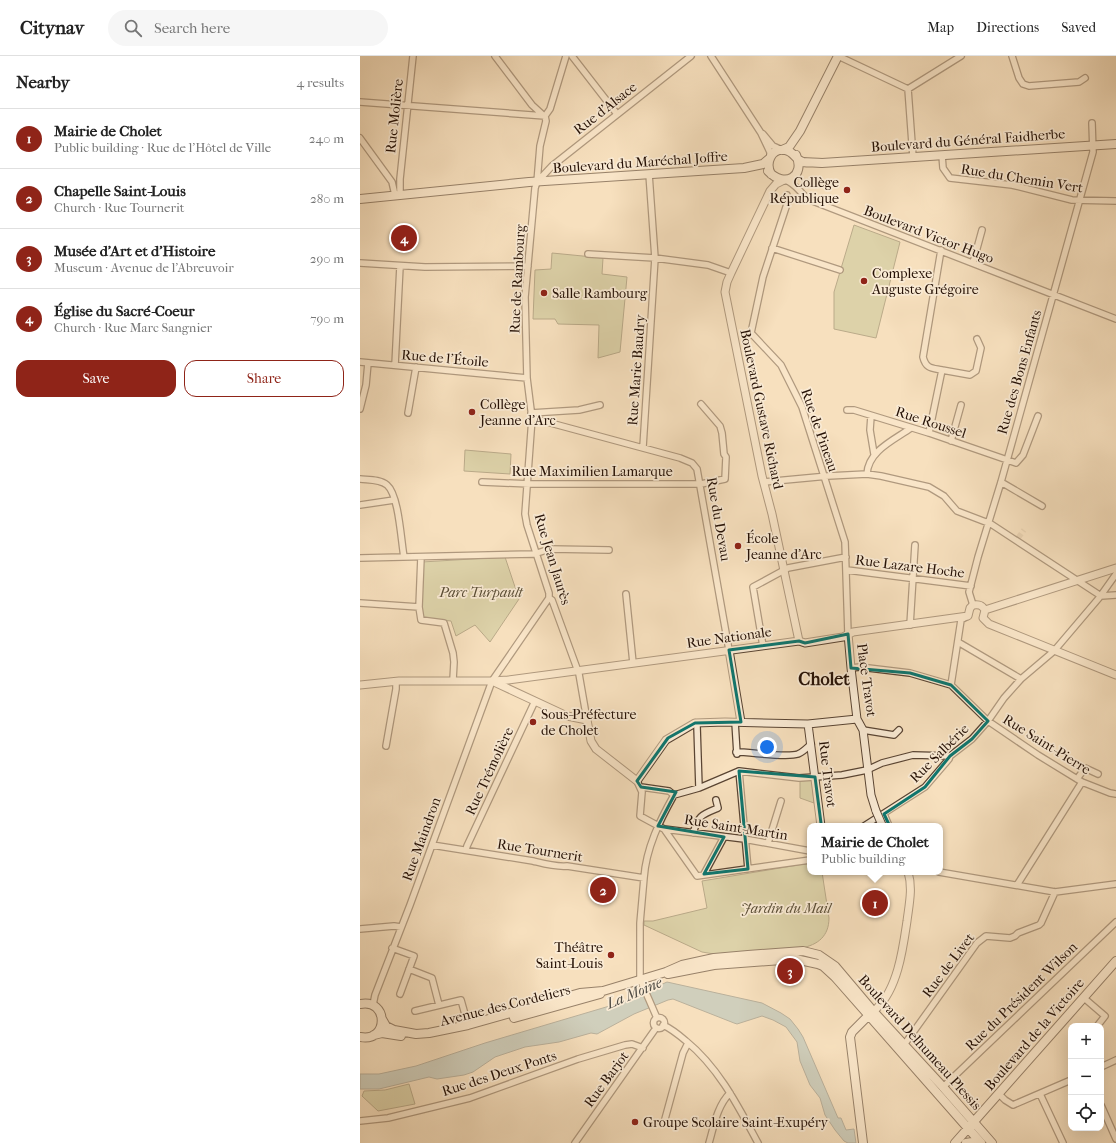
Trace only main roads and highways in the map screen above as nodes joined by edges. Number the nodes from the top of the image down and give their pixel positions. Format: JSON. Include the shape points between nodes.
{"nodes":[{"id":1,"x":838,"y":56,"type":"edge"},
{"id":2,"x":800,"y":131,"type":"junction"},
{"id":3,"x":1116,"y":144,"type":"edge"},
{"id":4,"x":782,"y":150,"type":"junction"},
{"id":5,"x":796,"y":156,"type":"junction"},
{"id":6,"x":770,"y":158,"type":"junction"},
{"id":7,"x":822,"y":162,"type":"junction"},
{"id":8,"x":744,"y":168,"type":"junction"},
{"id":9,"x":797,"y":172,"type":"junction"},
{"id":10,"x":771,"y":174,"type":"junction"},
{"id":11,"x":360,"y":199,"type":"edge"},
{"id":12,"x":1116,"y":961,"type":"edge"},
{"id":13,"x":642,"y":983,"type":"junction"},
{"id":14,"x":360,"y":1004,"type":"edge"},
{"id":15,"x":870,"y":1014,"type":"junction"},
{"id":16,"x":382,"y":1019,"type":"junction"},
{"id":17,"x":374,"y":1035,"type":"junction"},
{"id":18,"x":360,"y":1037,"type":"edge"},
{"id":19,"x":971,"y":1125,"type":"junction"},
{"id":20,"x":863,"y":1143,"type":"edge"},
{"id":21,"x":955,"y":1143,"type":"edge"},
{"id":22,"x":966,"y":1143,"type":"edge"},
{"id":23,"x":977,"y":1143,"type":"edge"},
{"id":24,"x":981,"y":1143,"type":"edge"},
{"id":25,"x":992,"y":1143,"type":"edge"}],
"edges":[{"from":1,"to":2,"type":"main road"},
{"from":2,"to":4,"type":"main road","via":[[789,147]]},
{"from":2,"to":5,"type":"main road","via":[[795,149]]},
{"from":3,"to":7,"type":"main road","name":"Boulevard du Général Faidherbe"},
{"from":4,"to":5,"type":"main road","via":[[790,151]]},
{"from":4,"to":6,"type":"main road","via":[[775,152]]},
{"from":5,"to":7,"type":"main road","name":"Boulevard du Général Faidherbe","via":[[803,162]]},
{"from":5,"to":9,"type":"main road","via":[[799,164]]},
{"from":6,"to":8,"type":"main road","name":"Boulevard du Maréchal Joffre","via":[[763,164]]},
{"from":6,"to":10,"type":"main road","via":[[768,166]]},
{"from":7,"to":9,"type":"main road","name":"Boulevard du Général Faidherbe","via":[[806,166]]},
{"from":8,"to":10,"type":"main road","name":"Boulevard du Maréchal Joffre","via":[[764,168]]},
{"from":8,"to":11,"type":"main road","name":"Boulevard du Maréchal Joffre","via":[[537,182]]},
{"from":9,"to":10,"type":"main road","via":[[792,178],[784,180]]},
{"from":12,"to":19,"type":"main road","name":"Boulevard de la Victoire"},
{"from":13,"to":15,"type":"main road","name":"Boulevard Delhumeau Plessis","via":[[664,975],[714,965],[795,959],[825,963]]},
{"from":13,"to":16,"type":"main road","name":"Avenue des Cordeliers","via":[[561,998],[436,1032],[416,1034],[394,1030],[386,1026]]},
{"from":13,"to":17,"type":"main road","name":"Avenue des Cordeliers","via":[[455,1032],[420,1038],[382,1033]]},
{"from":14,"to":16,"type":"main road","name":"Avenue des Cordeliers","via":[[373,1005]]},
{"from":15,"to":19,"type":"main road","name":"Boulevard Delhumeau Plessis"},
{"from":15,"to":19,"type":"main road","name":"Boulevard Delhumeau Plessis","via":[[904,1045],[943,1087]]},
{"from":15,"to":20,"type":"main road","via":[[850,1037]]},
{"from":16,"to":17,"type":"main road","via":[[380,1028]]},
{"from":17,"to":18,"type":"main road","name":"Avenue des Cordeliers","via":[[368,1038]]},
{"from":19,"to":21,"type":"main road","name":"Boulevard de la Victoire"},
{"from":19,"to":24,"type":"main road","name":"Boulevard Delhumeau Plessis"},
{"from":19,"to":25,"type":"main road","name":"Boulevard Delhumeau Plessis"},
{"from":22,"to":23,"type":"main road"}]}
